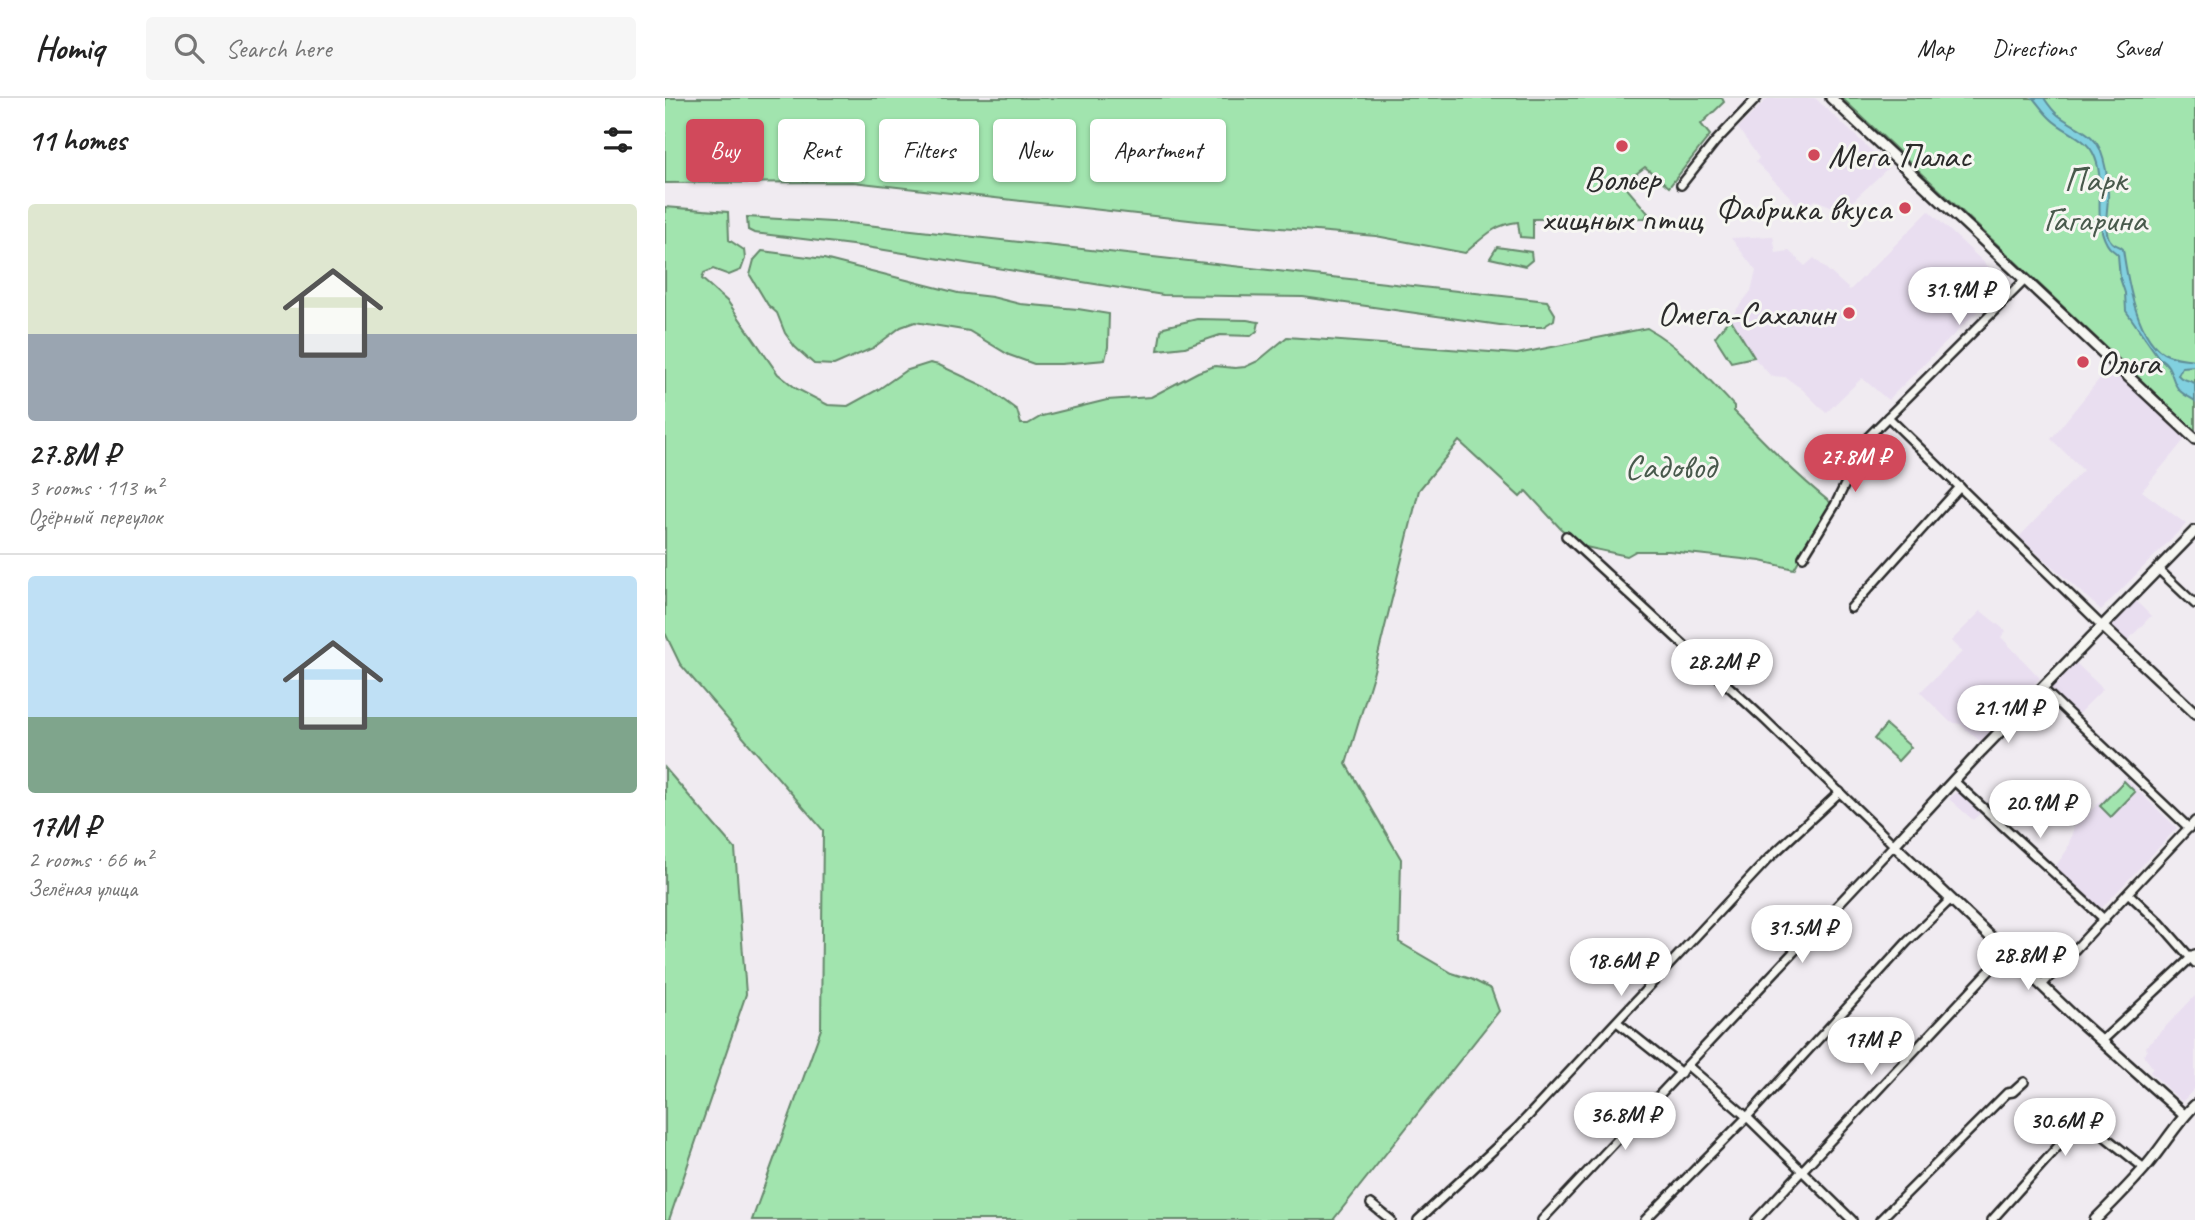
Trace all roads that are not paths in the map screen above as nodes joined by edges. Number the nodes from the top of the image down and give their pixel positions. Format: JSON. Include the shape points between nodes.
{"nodes":[{"id":1,"x":1757,"y":98,"type":"edge"},
{"id":2,"x":1831,"y":98,"type":"edge"},
{"id":3,"x":1681,"y":185,"type":"dead end"},
{"id":4,"x":2025,"y":280,"type":"junction"},
{"id":5,"x":1888,"y":416,"type":"junction"},
{"id":6,"x":2195,"y":439,"type":"edge"},
{"id":7,"x":1960,"y":487,"type":"junction"},
{"id":8,"x":2195,"y":531,"type":"edge"},
{"id":9,"x":1566,"y":536,"type":"dead end"},
{"id":10,"x":1803,"y":557,"type":"dead end"},
{"id":11,"x":2158,"y":569,"type":"junction"},
{"id":12,"x":2195,"y":604,"type":"edge"},
{"id":13,"x":1851,"y":608,"type":"dead end"},
{"id":14,"x":2102,"y":626,"type":"junction"},
{"id":15,"x":2042,"y":688,"type":"junction"},
{"id":16,"x":2195,"y":713,"type":"edge"},
{"id":17,"x":1954,"y":781,"type":"junction"},
{"id":18,"x":1840,"y":792,"type":"junction"},
{"id":19,"x":2195,"y":821,"type":"edge"},
{"id":20,"x":2189,"y":828,"type":"junction"},
{"id":21,"x":1895,"y":845,"type":"junction"},
{"id":22,"x":2129,"y":894,"type":"junction"},
{"id":23,"x":1951,"y":899,"type":"junction"},
{"id":24,"x":2105,"y":920,"type":"junction"},
{"id":25,"x":2007,"y":952,"type":"junction"},
{"id":26,"x":2194,"y":958,"type":"edge"},
{"id":27,"x":2042,"y":985,"type":"junction"},
{"id":28,"x":1617,"y":1022,"type":"junction"},
{"id":29,"x":2102,"y":1041,"type":"junction"},
{"id":30,"x":1688,"y":1066,"type":"junction"},
{"id":31,"x":1681,"y":1073,"type":"junction"},
{"id":32,"x":2024,"y":1082,"type":"dead end"},
{"id":33,"x":2195,"y":1105,"type":"edge"},
{"id":34,"x":2184,"y":1115,"type":"junction"},
{"id":35,"x":1747,"y":1116,"type":"junction"},
{"id":36,"x":2144,"y":1168,"type":"junction"},
{"id":37,"x":1803,"y":1170,"type":"junction"},
{"id":38,"x":1371,"y":1204,"type":"dead end"},
{"id":39,"x":1391,"y":1220,"type":"edge"},
{"id":40,"x":1418,"y":1220,"type":"edge"},
{"id":41,"x":1542,"y":1220,"type":"edge"},
{"id":42,"x":1645,"y":1220,"type":"edge"},
{"id":43,"x":1756,"y":1220,"type":"edge"},
{"id":44,"x":1852,"y":1220,"type":"edge"},
{"id":45,"x":1880,"y":1220,"type":"edge"},
{"id":46,"x":1992,"y":1220,"type":"edge"},
{"id":47,"x":2095,"y":1220,"type":"edge"}],
"edges":[{"from":1,"to":3,"type":"street"},
{"from":2,"to":4,"type":"street"},
{"from":4,"to":5,"type":"street"},
{"from":4,"to":6,"type":"street"},
{"from":5,"to":7,"type":"street"},
{"from":5,"to":10,"type":"street","via":[[1862,445],[1835,505]]},
{"from":7,"to":13,"type":"street"},
{"from":7,"to":14,"type":"street"},
{"from":8,"to":11,"type":"street"},
{"from":9,"to":18,"type":"street"},
{"from":11,"to":12,"type":"street"},
{"from":11,"to":14,"type":"street"},
{"from":14,"to":15,"type":"street"},
{"from":14,"to":16,"type":"street"},
{"from":15,"to":17,"type":"street"},
{"from":15,"to":20,"type":"street"},
{"from":17,"to":21,"type":"street"},
{"from":17,"to":24,"type":"street"},
{"from":18,"to":21,"type":"street"},
{"from":18,"to":28,"type":"street","via":[[1768,859]]},
{"from":19,"to":20,"type":"street"},
{"from":20,"to":22,"type":"street"},
{"from":21,"to":23,"type":"street"},
{"from":21,"to":30,"type":"street"},
{"from":22,"to":24,"type":"street"},
{"from":22,"to":26,"type":"street"},
{"from":23,"to":25,"type":"street"},
{"from":23,"to":35,"type":"street"},
{"from":24,"to":27,"type":"street"},
{"from":25,"to":27,"type":"street"},
{"from":25,"to":37,"type":"street"},
{"from":26,"to":29,"type":"street"},
{"from":27,"to":29,"type":"street"},
{"from":28,"to":31,"type":"street"},
{"from":28,"to":40,"type":"street","via":[[1517,1128]]},
{"from":29,"to":34,"type":"street"},
{"from":30,"to":31,"type":"street"},
{"from":30,"to":35,"type":"street"},
{"from":31,"to":41,"type":"street"},
{"from":32,"to":45,"type":"street","via":[[2007,1093]]},
{"from":33,"to":34,"type":"street"},
{"from":34,"to":36,"type":"street"},
{"from":35,"to":37,"type":"street"},
{"from":35,"to":42,"type":"street"},
{"from":36,"to":46,"type":"street","via":[[2080,1122]]},
{"from":36,"to":47,"type":"street"},
{"from":37,"to":43,"type":"street"},
{"from":37,"to":44,"type":"street"},
{"from":38,"to":39,"type":"street"}]}
